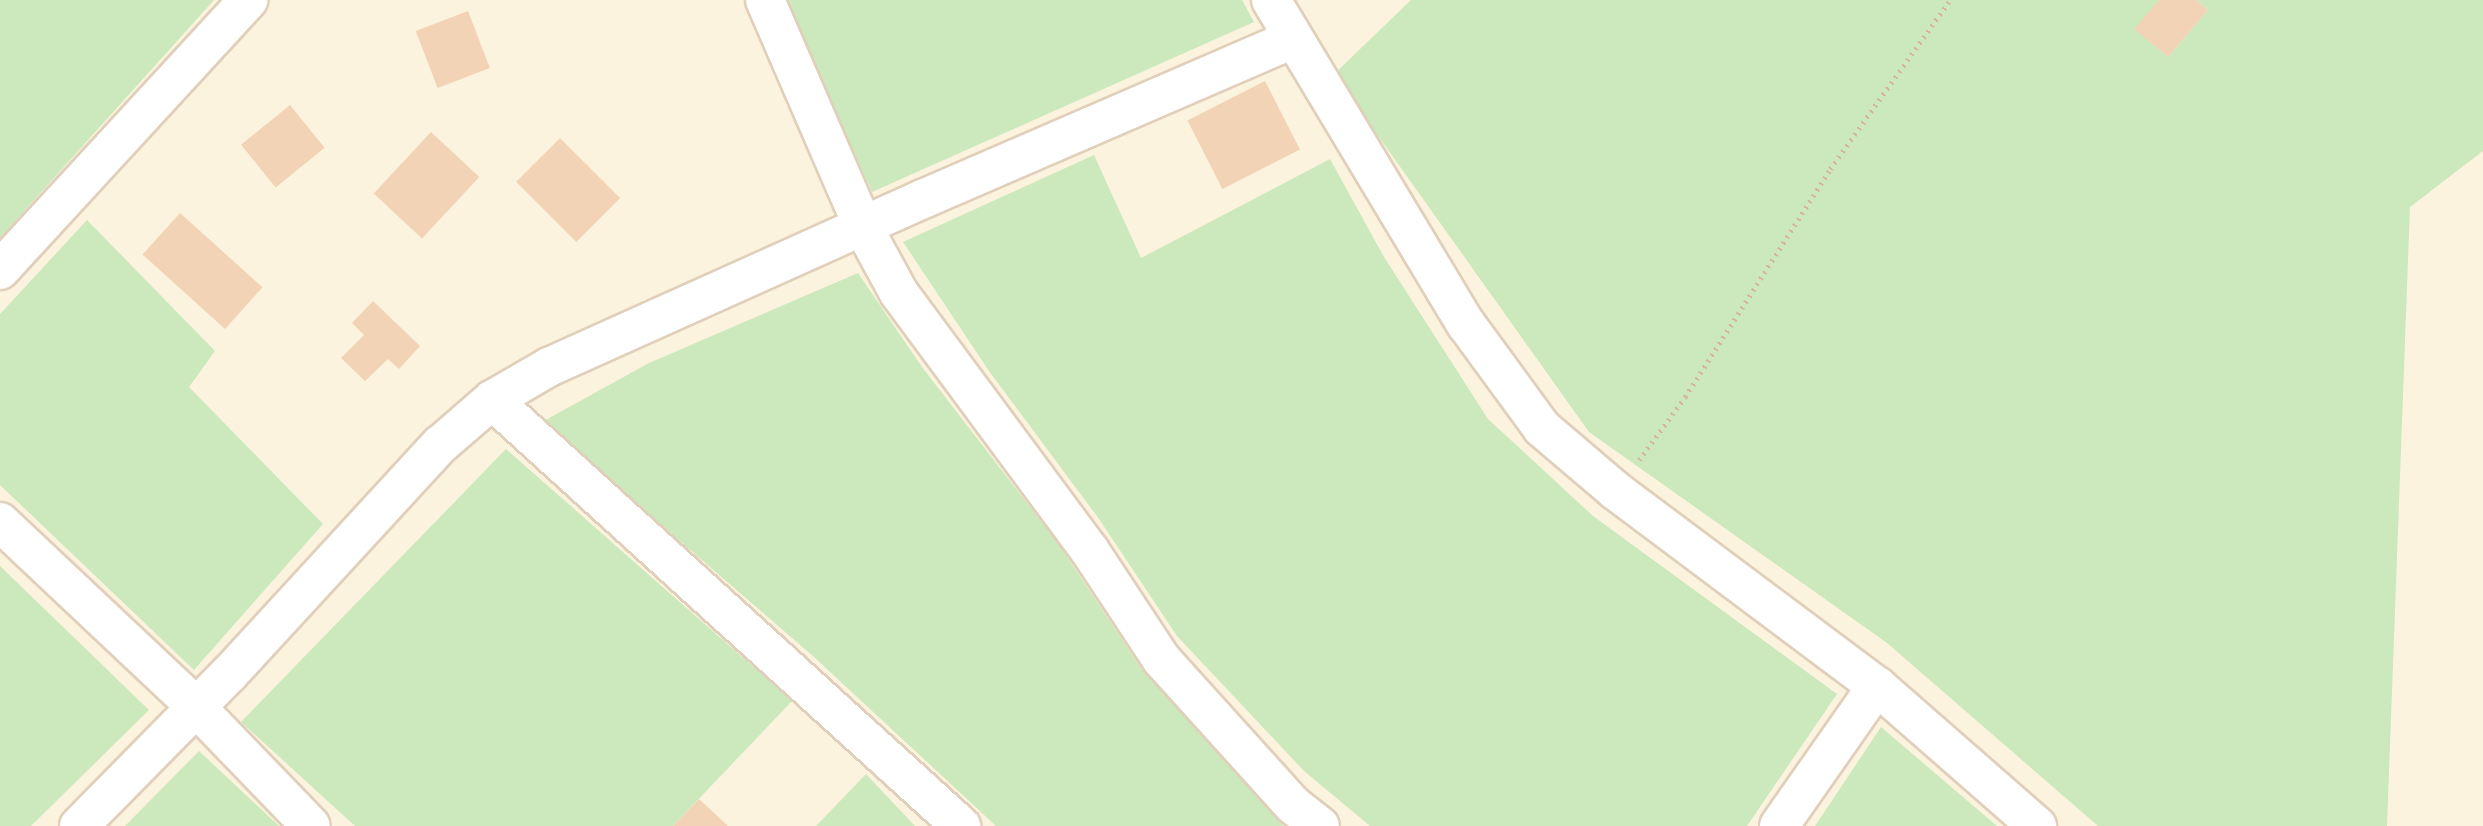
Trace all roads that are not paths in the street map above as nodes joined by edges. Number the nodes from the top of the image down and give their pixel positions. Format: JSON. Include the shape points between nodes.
{"nodes":[{"id":1,"x":248,"y":0,"type":"edge"},
{"id":2,"x":765,"y":0,"type":"edge"},
{"id":3,"x":1270,"y":0,"type":"edge"},
{"id":4,"x":1292,"y":39,"type":"junction"},
{"id":5,"x":863,"y":228,"type":"junction"},
{"id":6,"x":0,"y":270,"type":"edge"},
{"id":7,"x":492,"y":400,"type":"junction"},
{"id":8,"x":0,"y":522,"type":"edge"},
{"id":9,"x":1877,"y":686,"type":"junction"},
{"id":10,"x":196,"y":707,"type":"junction"},
{"id":11,"x":79,"y":826,"type":"edge"},
{"id":12,"x":311,"y":826,"type":"edge"},
{"id":13,"x":961,"y":826,"type":"edge"},
{"id":14,"x":1320,"y":826,"type":"edge"},
{"id":15,"x":1779,"y":826,"type":"edge"},
{"id":16,"x":2037,"y":826,"type":"edge"}],
"edges":[{"from":1,"to":6,"type":"street"},
{"from":2,"to":5,"type":"street"},
{"from":3,"to":4,"type":"street"},
{"from":4,"to":5,"type":"street"},
{"from":4,"to":9,"type":"street","via":[[1466,324],[1542,428],[1616,491]]},
{"from":5,"to":7,"type":"street","via":[[549,368]]},
{"from":5,"to":14,"type":"street","via":[[899,293],[1090,551],[1162,660],[1293,805]]},
{"from":7,"to":10,"type":"street","via":[[440,445]]},
{"from":7,"to":13,"type":"street"},
{"from":8,"to":10,"type":"street"},
{"from":9,"to":15,"type":"street"},
{"from":9,"to":16,"type":"street"},
{"from":10,"to":11,"type":"street"},
{"from":10,"to":12,"type":"street"}]}
